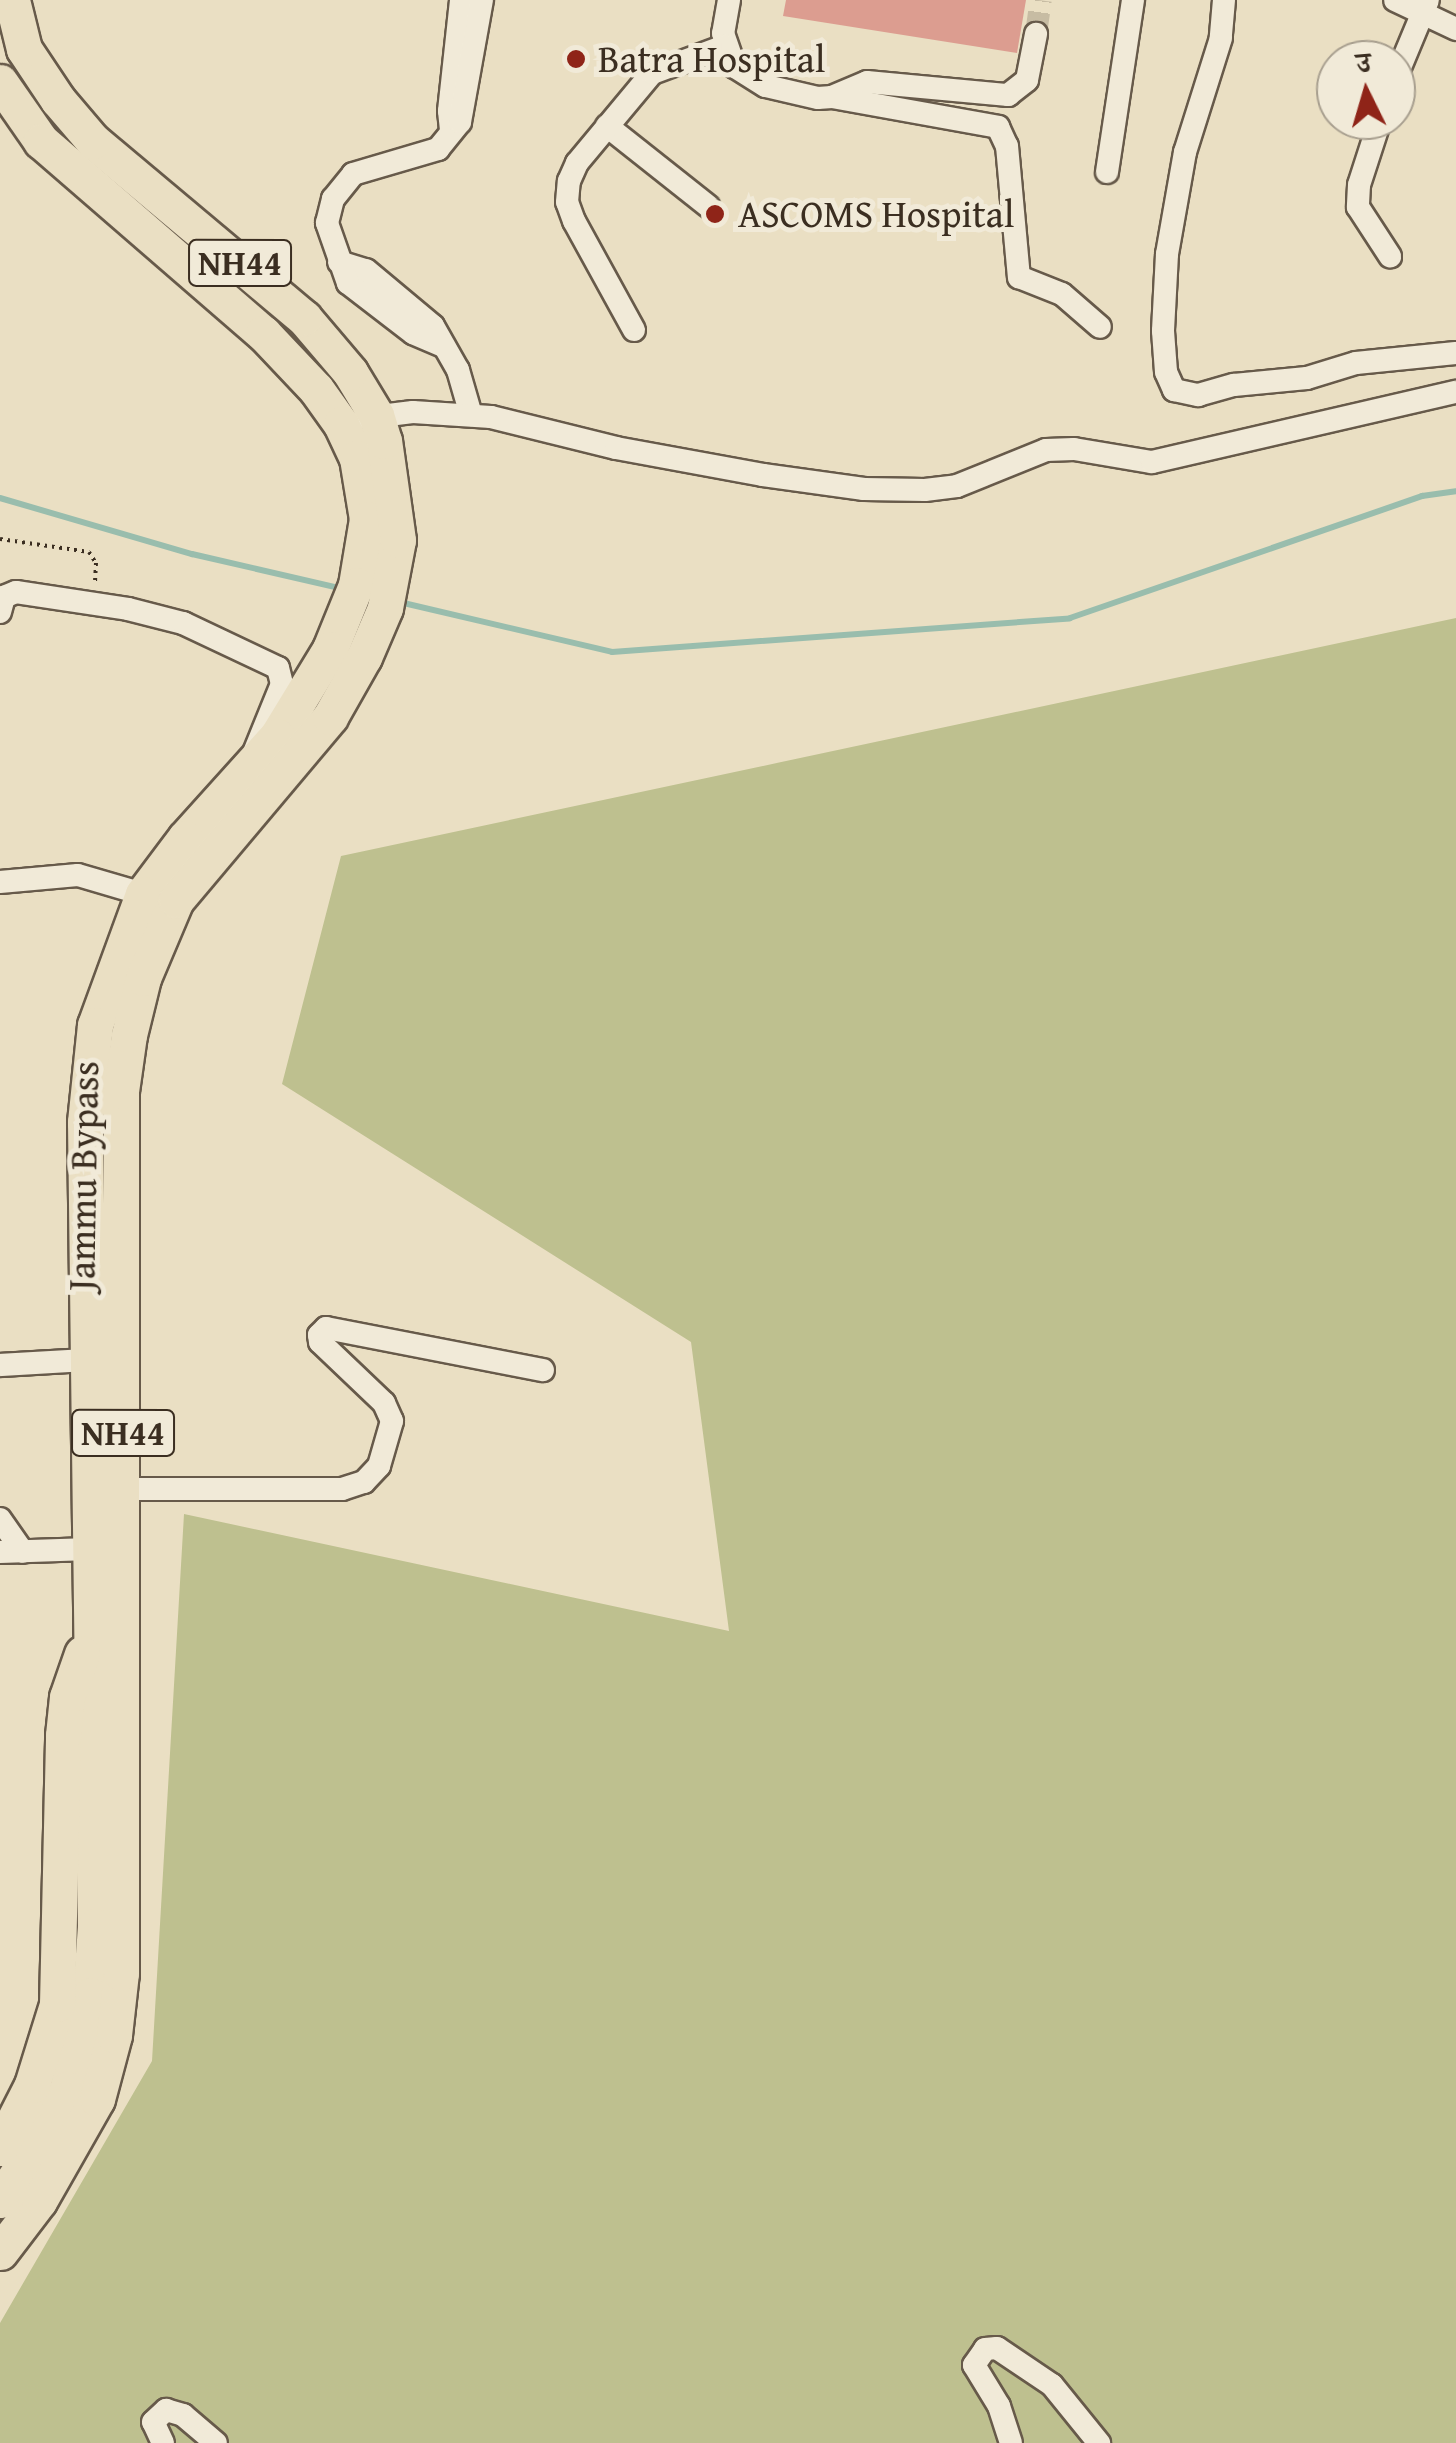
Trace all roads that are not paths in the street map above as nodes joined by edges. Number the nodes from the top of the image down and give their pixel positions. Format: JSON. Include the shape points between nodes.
{"nodes":[{"id":1,"x":12,"y":0,"type":"edge"},
{"id":2,"x":461,"y":0,"type":"edge"},
{"id":3,"x":482,"y":0,"type":"edge"},
{"id":4,"x":729,"y":0,"type":"edge"},
{"id":5,"x":1133,"y":0,"type":"edge"},
{"id":6,"x":1224,"y":0,"type":"edge"},
{"id":7,"x":1395,"y":0,"type":"edge"},
{"id":8,"x":1424,"y":7,"type":"edge"},
{"id":9,"x":1456,"y":29,"type":"edge"},
{"id":10,"x":1036,"y":34,"type":"tunnel mouth"},
{"id":11,"x":1411,"y":40,"type":"edge"},
{"id":12,"x":724,"y":46,"type":"junction"},
{"id":13,"x":0,"y":82,"type":"edge"},
{"id":14,"x":832,"y":97,"type":"junction"},
{"id":15,"x":607,"y":126,"type":"junction"},
{"id":16,"x":452,"y":130,"type":"junction"},
{"id":17,"x":1374,"y":140,"type":"edge"},
{"id":18,"x":1107,"y":172,"type":"dead end"},
{"id":19,"x":708,"y":206,"type":"dead end"},
{"id":20,"x":1390,"y":256,"type":"dead end"},
{"id":21,"x":1100,"y":326,"type":"dead end"},
{"id":22,"x":634,"y":330,"type":"dead end"},
{"id":23,"x":1456,"y":353,"type":"edge"},
{"id":24,"x":1456,"y":392,"type":"edge"},
{"id":25,"x":376,"y":415,"type":"junction"},
{"id":26,"x":470,"y":415,"type":"junction"},
{"id":27,"x":341,"y":424,"type":"junction"},
{"id":28,"x":0,"y":612,"type":"edge"},
{"id":29,"x":347,"y":653,"type":"junction"},
{"id":30,"x":252,"y":763,"type":"junction"},
{"id":31,"x":5,"y":884,"type":"edge"},
{"id":32,"x":143,"y":894,"type":"junction"},
{"id":33,"x":88,"y":1360,"type":"junction"},
{"id":34,"x":0,"y":1365,"type":"edge"},
{"id":35,"x":543,"y":1370,"type":"dead end"},
{"id":36,"x":123,"y":1490,"type":"junction"},
{"id":37,"x":0,"y":1518,"type":"edge"},
{"id":38,"x":90,"y":1549,"type":"junction"},
{"id":39,"x":12,"y":1552,"type":"edge"},
{"id":40,"x":91,"y":1632,"type":"junction"},
{"id":41,"x":1,"y":2145,"type":"edge"},
{"id":42,"x":0,"y":2200,"type":"edge"},
{"id":43,"x":0,"y":2252,"type":"edge"},
{"id":44,"x":163,"y":2443,"type":"edge"},
{"id":45,"x":216,"y":2443,"type":"edge"},
{"id":46,"x":1012,"y":2443,"type":"edge"},
{"id":47,"x":1099,"y":2443,"type":"edge"}],
"edges":[{"from":1,"to":25,"type":"highway","name":"Jammu Bypass","number":"NH44","via":[[24,49],[93,141],[304,318]]},
{"from":2,"to":16,"type":"street","via":[[448,110]]},
{"from":3,"to":16,"type":"street","via":[[466,107]]},
{"from":4,"to":12,"type":"street"},
{"from":5,"to":18,"type":"street"},
{"from":6,"to":23,"type":"street","via":[[1221,38],[1185,152],[1168,254],[1163,330],[1174,390],[1198,394]]},
{"from":7,"to":8,"type":"street"},
{"from":8,"to":9,"type":"street"},
{"from":8,"to":11,"type":"street"},
{"from":10,"to":14,"type":"street","via":[[1026,80],[1008,95],[867,82]]},
{"from":12,"to":14,"type":"street","via":[[735,67],[766,86]]},
{"from":12,"to":15,"type":"street","via":[[652,73]]},
{"from":13,"to":27,"type":"highway","name":"Jammu Bypass","number":"NH44","via":[[42,142],[292,361]]},
{"from":14,"to":21,"type":"street","via":[[998,127],[1007,146],[1020,277],[1062,294]]},
{"from":15,"to":19,"type":"street"},
{"from":15,"to":22,"type":"street","via":[[572,172],[567,202]]},
{"from":16,"to":26,"type":"street","via":[[432,152],[361,170],[346,181],[327,223],[348,283],[441,345],[458,370]]},
{"from":17,"to":20,"type":"street","via":[[1358,207]]},
{"from":24,"to":26,"type":"street","via":[[1152,462],[1046,450],[957,486],[924,490],[763,475]]},
{"from":25,"to":26,"type":"street"},
{"from":25,"to":27,"type":"street"},
{"from":25,"to":29,"type":"highway","name":"Jammu Bypass","number":"NH44","via":[[395,497],[396,563],[385,608]]},
{"from":27,"to":29,"type":"highway","name":"Jammu Bypass","number":"NH44","via":[[364,484],[364,548]]},
{"from":28,"to":30,"type":"street","via":[[12,593],[93,604],[183,623],[278,668],[282,684]]},
{"from":29,"to":30,"type":"highway","name":"Jammu Bypass","number":"NH44"},
{"from":29,"to":36,"type":"highway","name":"Jammu Bypass","number":"NH44","via":[[330,717],[176,900],[143,978],[121,1090]]},
{"from":30,"to":32,"type":"highway","name":"Jammu Bypass","number":"NH44"},
{"from":31,"to":32,"type":"street","via":[[78,875]]},
{"from":32,"to":33,"type":"highway","name":"Jammu Bypass","number":"NH44","via":[[95,1026],[86,1075]]},
{"from":33,"to":34,"type":"street"},
{"from":33,"to":38,"type":"highway","name":"Jammu Bypass","number":"NH44"},
{"from":35,"to":36,"type":"street","via":[[326,1328],[320,1342],[384,1403],[392,1421],[380,1466],[364,1482],[342,1489]]},
{"from":36,"to":43,"type":"highway","name":"Jammu Bypass","number":"NH44","via":[[121,1973],[114,2036],[76,2140]]},
{"from":37,"to":39,"type":"street"},
{"from":38,"to":39,"type":"street"},
{"from":38,"to":40,"type":"highway","name":"Jammu Bypass","number":"NH44"},
{"from":40,"to":41,"type":"highway","via":[[74,1672],[63,1736],[57,2004],[32,2085]]},
{"from":40,"to":42,"type":"highway","name":"Jammu Bypass","number":"NH44","via":[[90,1995],[67,2088]]},
{"from":44,"to":45,"type":"street","via":[[152,2422],[166,2410]]},
{"from":46,"to":47,"type":"street","via":[[974,2365],[985,2349],[997,2348],[1052,2385]]}]}
